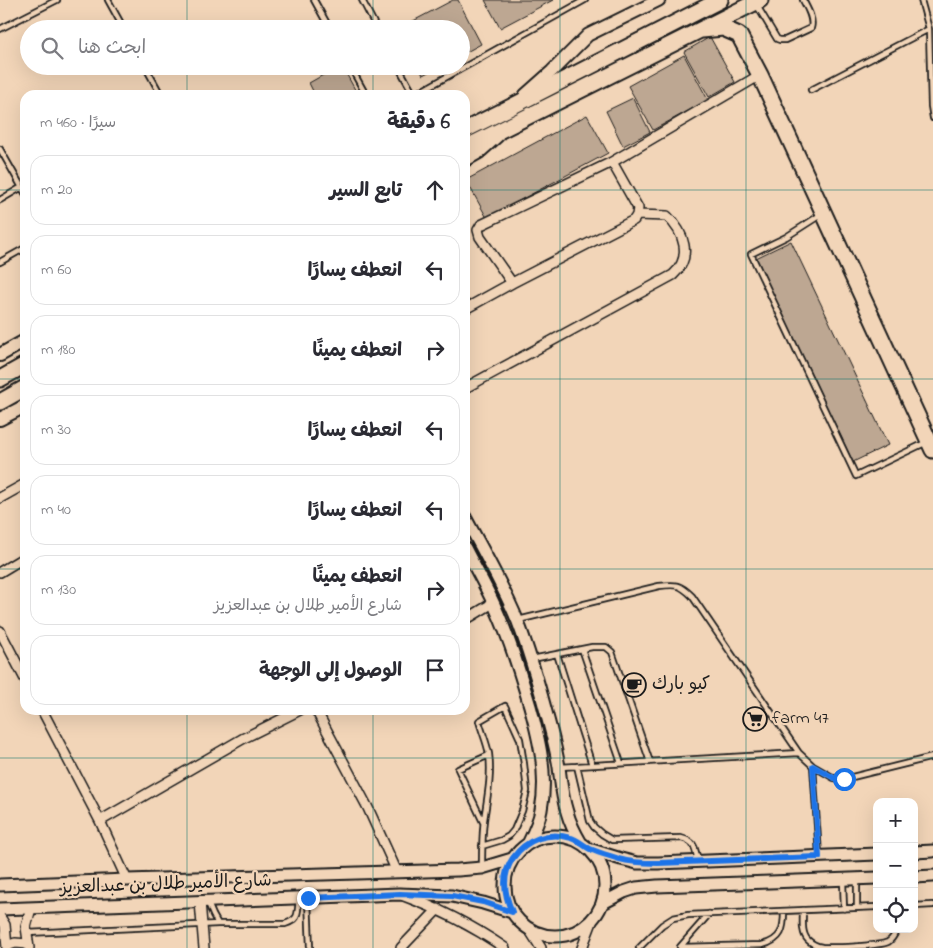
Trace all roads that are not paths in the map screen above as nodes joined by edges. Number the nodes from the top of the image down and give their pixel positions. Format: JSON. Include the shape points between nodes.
{"nodes":[{"id":1,"x":57,"y":0,"type":"edge"},
{"id":2,"x":108,"y":0,"type":"edge"},
{"id":3,"x":314,"y":0,"type":"edge"},
{"id":4,"x":362,"y":0,"type":"edge"},
{"id":5,"x":585,"y":0,"type":"edge"},
{"id":6,"x":659,"y":0,"type":"edge"},
{"id":7,"x":720,"y":0,"type":"edge"},
{"id":8,"x":803,"y":0,"type":"edge"},
{"id":9,"x":921,"y":0,"type":"edge"},
{"id":10,"x":758,"y":1,"type":"edge"},
{"id":11,"x":119,"y":20,"type":"edge"},
{"id":12,"x":325,"y":20,"type":"edge"},
{"id":13,"x":373,"y":20,"type":"edge"},
{"id":14,"x":0,"y":29,"type":"edge"},
{"id":15,"x":929,"y":29,"type":"junction"},
{"id":16,"x":702,"y":30,"type":"junction"},
{"id":17,"x":470,"y":64,"type":"edge"},
{"id":18,"x":760,"y":74,"type":"junction"},
{"id":19,"x":150,"y":75,"type":"edge"},
{"id":20,"x":355,"y":75,"type":"edge"},
{"id":21,"x":403,"y":75,"type":"edge"},
{"id":22,"x":450,"y":75,"type":"edge"},
{"id":23,"x":158,"y":90,"type":"edge"},
{"id":24,"x":363,"y":90,"type":"edge"},
{"id":25,"x":411,"y":90,"type":"edge"},
{"id":26,"x":423,"y":90,"type":"edge"},
{"id":27,"x":811,"y":90,"type":"dead end"},
{"id":28,"x":932,"y":106,"type":"edge"},
{"id":29,"x":509,"y":108,"type":"junction"},
{"id":30,"x":933,"y":118,"type":"edge"},
{"id":31,"x":470,"y":128,"type":"edge"},
{"id":32,"x":505,"y":128,"type":"junction"},
{"id":33,"x":470,"y":146,"type":"edge"},
{"id":34,"x":0,"y":149,"type":"edge"},
{"id":35,"x":470,"y":157,"type":"edge"},
{"id":36,"x":612,"y":162,"type":"junction"},
{"id":37,"x":20,"y":184,"type":"edge"},
{"id":38,"x":20,"y":188,"type":"edge"},
{"id":39,"x":0,"y":200,"type":"edge"},
{"id":40,"x":824,"y":213,"type":"junction"},
{"id":41,"x":637,"y":215,"type":"junction"},
{"id":42,"x":20,"y":251,"type":"edge"},
{"id":43,"x":0,"y":262,"type":"edge"},
{"id":44,"x":512,"y":283,"type":"junction"},
{"id":45,"x":470,"y":306,"type":"edge"},
{"id":46,"x":20,"y":344,"type":"edge"},
{"id":47,"x":0,"y":355,"type":"edge"},
{"id":48,"x":20,"y":368,"type":"edge"},
{"id":49,"x":0,"y":379,"type":"edge"},
{"id":50,"x":470,"y":385,"type":"edge"},
{"id":51,"x":20,"y":391,"type":"edge"},
{"id":52,"x":0,"y":402,"type":"edge"},
{"id":53,"x":20,"y":409,"type":"edge"},
{"id":54,"x":0,"y":420,"type":"edge"},
{"id":55,"x":931,"y":445,"type":"edge"},
{"id":56,"x":20,"y":487,"type":"edge"},
{"id":57,"x":0,"y":498,"type":"edge"},
{"id":58,"x":470,"y":525,"type":"edge"},
{"id":59,"x":470,"y":558,"type":"edge"},
{"id":60,"x":20,"y":560,"type":"edge"},
{"id":61,"x":0,"y":572,"type":"edge"},
{"id":62,"x":493,"y":603,"type":"junction"},
{"id":63,"x":470,"y":617,"type":"edge"},
{"id":64,"x":517,"y":620,"type":"junction"},
{"id":65,"x":0,"y":632,"type":"edge"},
{"id":66,"x":582,"y":649,"type":"junction"},
{"id":67,"x":557,"y":654,"type":"junction"},
{"id":68,"x":531,"y":660,"type":"junction"},
{"id":69,"x":20,"y":669,"type":"edge"},
{"id":70,"x":45,"y":715,"type":"edge"},
{"id":71,"x":290,"y":715,"type":"edge"},
{"id":72,"x":319,"y":715,"type":"edge"},
{"id":73,"x":799,"y":753,"type":"junction"},
{"id":74,"x":489,"y":755,"type":"junction"},
{"id":75,"x":933,"y":758,"type":"edge"},
{"id":76,"x":650,"y":762,"type":"junction"},
{"id":77,"x":621,"y":763,"type":"junction"},
{"id":78,"x":592,"y":765,"type":"junction"},
{"id":79,"x":577,"y":766,"type":"junction"},
{"id":80,"x":813,"y":766,"type":"junction"},
{"id":81,"x":559,"y":767,"type":"junction"},
{"id":82,"x":100,"y":821,"type":"junction"},
{"id":83,"x":484,"y":823,"type":"junction"},
{"id":84,"x":529,"y":842,"type":"junction"},
{"id":85,"x":580,"y":843,"type":"junction"},
{"id":86,"x":482,"y":846,"type":"junction"},
{"id":87,"x":592,"y":850,"type":"junction"},
{"id":88,"x":933,"y":851,"type":"edge"},
{"id":89,"x":918,"y":852,"type":"edge"},
{"id":90,"x":873,"y":854,"type":"edge"},
{"id":91,"x":819,"y":857,"type":"junction"},
{"id":92,"x":512,"y":859,"type":"junction"},
{"id":93,"x":698,"y":862,"type":"junction"},
{"id":94,"x":482,"y":868,"type":"junction"},
{"id":95,"x":397,"y":872,"type":"junction"},
{"id":96,"x":933,"y":876,"type":"edge"},
{"id":97,"x":918,"y":877,"type":"edge"},
{"id":98,"x":873,"y":878,"type":"edge"},
{"id":99,"x":843,"y":879,"type":"junction"},
{"id":100,"x":856,"y":879,"type":"junction"},
{"id":101,"x":127,"y":880,"type":"junction"},
{"id":102,"x":0,"y":885,"type":"edge"},
{"id":103,"x":400,"y":894,"type":"junction"},
{"id":104,"x":304,"y":898,"type":"junction"},
{"id":105,"x":203,"y":902,"type":"junction"},
{"id":106,"x":603,"y":903,"type":"junction"},
{"id":107,"x":933,"y":905,"type":"edge"},
{"id":108,"x":918,"y":906,"type":"edge"},
{"id":109,"x":873,"y":907,"type":"edge"},
{"id":110,"x":31,"y":908,"type":"junction"},
{"id":111,"x":857,"y":908,"type":"junction"},
{"id":112,"x":0,"y":909,"type":"edge"},
{"id":113,"x":844,"y":909,"type":"junction"},
{"id":114,"x":438,"y":910,"type":"junction"},
{"id":115,"x":803,"y":910,"type":"junction"},
{"id":116,"x":784,"y":911,"type":"junction"},
{"id":117,"x":512,"y":912,"type":"junction"},
{"id":118,"x":709,"y":914,"type":"junction"},
{"id":119,"x":0,"y":917,"type":"edge"},
{"id":120,"x":592,"y":922,"type":"junction"},
{"id":121,"x":218,"y":924,"type":"junction"},
{"id":122,"x":202,"y":926,"type":"junction"},
{"id":123,"x":529,"y":929,"type":"junction"},
{"id":124,"x":27,"y":933,"type":"junction"},
{"id":125,"x":896,"y":933,"type":"edge"},
{"id":126,"x":29,"y":946,"type":"edge"},
{"id":127,"x":7,"y":947,"type":"edge"},
{"id":128,"x":680,"y":947,"type":"edge"},
{"id":129,"x":204,"y":948,"type":"edge"},
{"id":130,"x":310,"y":948,"type":"edge"},
{"id":131,"x":401,"y":948,"type":"edge"},
{"id":132,"x":505,"y":948,"type":"edge"},
{"id":133,"x":541,"y":948,"type":"edge"},
{"id":134,"x":582,"y":948,"type":"edge"},
{"id":135,"x":639,"y":948,"type":"edge"}],
"edges":[{"from":1,"to":14,"type":"lane"},
{"from":2,"to":11,"type":"lane"},
{"from":3,"to":12,"type":"lane"},
{"from":4,"to":13,"type":"lane"},
{"from":5,"to":17,"type":"lane"},
{"from":6,"to":29,"type":"street","via":[[588,35]]},
{"from":7,"to":29,"type":"main road"},
{"from":8,"to":10,"type":"lane","via":[[813,24],[785,40],[777,39]]},
{"from":9,"to":15,"type":"lane"},
{"from":10,"to":16,"type":"main road"},
{"from":15,"to":27,"type":"lane"},
{"from":15,"to":28,"type":"lane"},
{"from":16,"to":18,"type":"main road","via":[[723,28],[739,34]]},
{"from":16,"to":32,"type":"main road"},
{"from":18,"to":36,"type":"street"},
{"from":18,"to":40,"type":"main road"},
{"from":19,"to":23,"type":"lane"},
{"from":20,"to":24,"type":"lane"},
{"from":21,"to":25,"type":"lane"},
{"from":22,"to":26,"type":"lane"},
{"from":28,"to":30,"type":"lane"},
{"from":29,"to":31,"type":"main road"},
{"from":32,"to":33,"type":"main road"},
{"from":32,"to":35,"type":"main road"},
{"from":34,"to":37,"type":"lane"},
{"from":36,"to":41,"type":"street","via":[[638,208]]},
{"from":36,"to":44,"type":"street","via":[[481,225],[478,230],[480,237]]},
{"from":38,"to":39,"type":"lane"},
{"from":40,"to":55,"type":"main road"},
{"from":40,"to":55,"type":"lane","via":[[751,254],[856,476]]},
{"from":41,"to":44,"type":"street","via":[[634,220]]},
{"from":41,"to":50,"type":"street","via":[[667,216],[675,223],[683,236],[685,255],[679,269]]},
{"from":42,"to":43,"type":"lane"},
{"from":44,"to":45,"type":"street"},
{"from":46,"to":47,"type":"main road"},
{"from":48,"to":49,"type":"main road"},
{"from":51,"to":52,"type":"main road"},
{"from":53,"to":54,"type":"main road"},
{"from":56,"to":57,"type":"street"},
{"from":58,"to":64,"type":"street"},
{"from":59,"to":62,"type":"street"},
{"from":60,"to":61,"type":"street"},
{"from":62,"to":63,"type":"street"},
{"from":62,"to":84,"type":"street","via":[[525,688],[541,755],[544,785],[541,811]]},
{"from":64,"to":68,"type":"street"},
{"from":64,"to":73,"type":"lane","via":[[659,586],[684,588]]},
{"from":65,"to":69,"type":"street"},
{"from":66,"to":67,"type":"lane"},
{"from":66,"to":76,"type":"lane","via":[[600,646],[612,652]]},
{"from":66,"to":77,"type":"lane"},
{"from":67,"to":68,"type":"lane"},
{"from":67,"to":78,"type":"lane"},
{"from":68,"to":81,"type":"street"},
{"from":70,"to":82,"type":"street"},
{"from":71,"to":82,"type":"street"},
{"from":72,"to":95,"type":"street","via":[[368,808]]},
{"from":73,"to":76,"type":"lane"},
{"from":73,"to":80,"type":"lane"},
{"from":74,"to":83,"type":"lane"},
{"from":74,"to":83,"type":"lane","via":[[458,769]]},
{"from":74,"to":86,"type":"lane","via":[[479,721],[505,706],[520,739],[526,791],[514,830],[502,840]]},
{"from":75,"to":80,"type":"lane","via":[[844,779],[834,778]]},
{"from":76,"to":77,"type":"lane"},
{"from":77,"to":78,"type":"lane"},
{"from":78,"to":79,"type":"lane"},
{"from":79,"to":81,"type":"lane"},
{"from":79,"to":93,"type":"lane","via":[[590,821],[602,834],[612,840],[689,840],[694,844]]},
{"from":80,"to":91,"type":"lane"},
{"from":81,"to":85,"type":"street","via":[[566,811]]},
{"from":82,"to":101,"type":"street"},
{"from":83,"to":86,"type":"lane"},
{"from":84,"to":85,"type":"street","via":[[561,836]]},
{"from":84,"to":92,"type":"street"},
{"from":85,"to":87,"type":"street"},
{"from":86,"to":94,"type":"lane"},
{"from":87,"to":93,"type":"street","via":[[637,862]]},
{"from":87,"to":106,"type":"street","via":[[599,859],[606,880]]},
{"from":88,"to":89,"type":"street"},
{"from":90,"to":91,"type":"street"},
{"from":91,"to":93,"type":"street"},
{"from":92,"to":94,"type":"street","name":"شارع الأمير طلال بن عبدالعزيز"},
{"from":92,"to":117,"type":"street","via":[[505,880]]},
{"from":94,"to":95,"type":"street","name":"شارع الأمير طلال بن عبدالعزيز"},
{"from":95,"to":101,"type":"street","name":"شارع الأمير طلال بن عبدالعزيز"},
{"from":96,"to":97,"type":"street"},
{"from":98,"to":100,"type":"street"},
{"from":99,"to":100,"type":"street"},
{"from":99,"to":106,"type":"street","via":[[636,888]]},
{"from":99,"to":113,"type":"lane"},
{"from":100,"to":111,"type":"lane"},
{"from":101,"to":102,"type":"street","name":"شارع الأمير طلال بن عبدالعزيز"},
{"from":103,"to":104,"type":"street","name":"شارع الأمير طلال بن عبدالعزيز"},
{"from":103,"to":114,"type":"street"},
{"from":103,"to":117,"type":"street","name":"شارع الأمير طلال بن عبدالعزيز","via":[[452,896]]},
{"from":104,"to":105,"type":"street","name":"شارع الأمير طلال بن عبدالعزيز"},
{"from":104,"to":121,"type":"lane","via":[[297,916],[285,924]]},
{"from":104,"to":130,"type":"lane"},
{"from":105,"to":110,"type":"street","name":"شارع الأمير طلال بن عبدالعزيز"},
{"from":105,"to":121,"type":"lane"},
{"from":105,"to":122,"type":"street"},
{"from":106,"to":120,"type":"street"},
{"from":107,"to":108,"type":"lane"},
{"from":109,"to":111,"type":"lane"},
{"from":110,"to":112,"type":"street","name":"شارع الأمير طلال بن عبدالعزيز"},
{"from":110,"to":124,"type":"street"},
{"from":111,"to":113,"type":"lane"},
{"from":113,"to":115,"type":"lane"},
{"from":114,"to":131,"type":"street"},
{"from":114,"to":132,"type":"street"},
{"from":115,"to":116,"type":"lane"},
{"from":115,"to":125,"type":"lane","via":[[804,930],[814,945],[874,946],[890,941]]},
{"from":116,"to":118,"type":"lane"},
{"from":116,"to":128,"type":"lane","via":[[781,933],[769,943]]},
{"from":117,"to":123,"type":"street"},
{"from":118,"to":128,"type":"lane"},
{"from":118,"to":135,"type":"lane","via":[[674,918]]},
{"from":119,"to":127,"type":"street","via":[[5,925]]},
{"from":120,"to":123,"type":"street","via":[[561,936]]},
{"from":120,"to":134,"type":"street"},
{"from":121,"to":122,"type":"lane"},
{"from":122,"to":124,"type":"lane"},
{"from":122,"to":129,"type":"street"},
{"from":123,"to":133,"type":"street"},
{"from":124,"to":126,"type":"street"},
{"from":126,"to":127,"type":"street","via":[[15,943]]}]}
